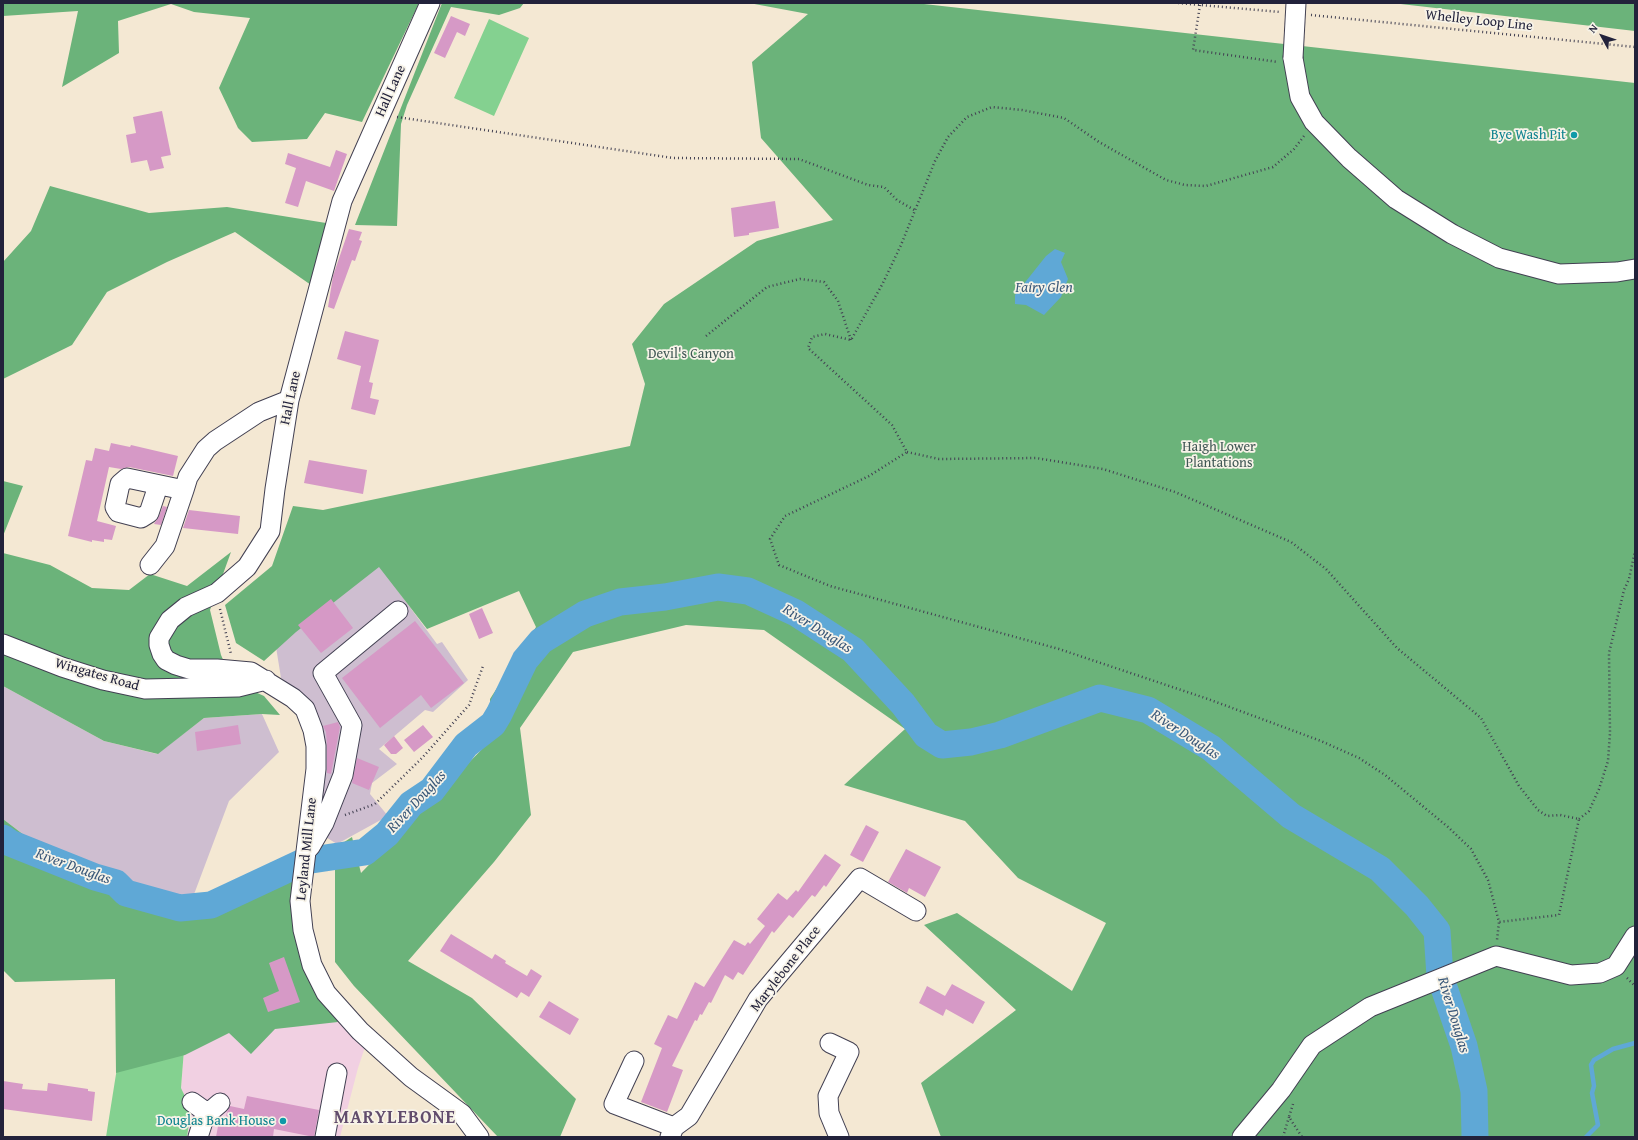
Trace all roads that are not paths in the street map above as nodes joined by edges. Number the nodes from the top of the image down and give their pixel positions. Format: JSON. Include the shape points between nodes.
{"nodes":[{"id":1,"x":430,"y":3,"type":"edge"},
{"id":2,"x":1296,"y":10,"type":"edge"},
{"id":3,"x":1635,"y":269,"type":"edge"},
{"id":4,"x":289,"y":400,"type":"junction"},
{"id":5,"x":158,"y":486,"type":"dead end"},
{"id":6,"x":184,"y":490,"type":"junction"},
{"id":7,"x":150,"y":565,"type":"dead end"},
{"id":8,"x":398,"y":611,"type":"dead end"},
{"id":9,"x":3,"y":644,"type":"edge"},
{"id":10,"x":266,"y":680,"type":"junction"},
{"id":11,"x":305,"y":863,"type":"junction"},
{"id":12,"x":916,"y":911,"type":"dead end"},
{"id":13,"x":1635,"y":936,"type":"edge"},
{"id":14,"x":830,"y":1043,"type":"dead end"},
{"id":15,"x":634,"y":1061,"type":"dead end"},
{"id":16,"x":337,"y":1073,"type":"dead end"},
{"id":17,"x":206,"y":1106,"type":"dead end"},
{"id":18,"x":672,"y":1132,"type":"edge"},
{"id":19,"x":198,"y":1137,"type":"edge"},
{"id":20,"x":325,"y":1137,"type":"edge"},
{"id":21,"x":479,"y":1137,"type":"edge"},
{"id":22,"x":839,"y":1137,"type":"edge"},
{"id":23,"x":1242,"y":1137,"type":"edge"}],
"edges":[{"from":1,"to":4,"type":"street","name":"Hall Lane","via":[[342,200]]},
{"from":2,"to":3,"type":"street","bridge":true,"via":[[1293,58],[1300,97],[1314,122],[1349,158],[1396,199],[1452,234],[1499,258],[1559,274]]},
{"from":4,"to":6,"type":"street","via":[[259,412],[215,441],[206,449],[188,477]]},
{"from":4,"to":10,"type":"street","name":"Hall Lane","via":[[270,531],[247,567],[217,593],[186,607],[170,620],[159,638],[162,654],[166,660],[176,665],[189,669],[252,672]]},
{"from":5,"to":6,"type":"street"},
{"from":6,"to":7,"type":"street","via":[[165,546]]},
{"from":8,"to":11,"type":"street","via":[[323,673],[352,726],[343,775]]},
{"from":9,"to":10,"type":"street","name":"Wingates Road","via":[[69,669],[144,689],[238,687]]},
{"from":10,"to":11,"type":"street","name":"Leyland Mill Lane","via":[[305,709],[313,730],[316,770]]},
{"from":11,"to":21,"type":"street","name":"Leyland Mill Lane","via":[[300,901],[303,930],[312,964],[326,993],[360,1031],[411,1077],[462,1114]]},
{"from":12,"to":18,"type":"street","name":"Marylebone Place","via":[[860,878],[758,999],[689,1116]]},
{"from":13,"to":23,"type":"street","via":[[1616,966],[1600,973],[1571,975],[1496,956],[1370,1007],[1312,1045],[1281,1090]]},
{"from":14,"to":22,"type":"street","via":[[849,1052],[828,1096],[829,1113]]},
{"from":15,"to":18,"type":"street","via":[[614,1104]]},
{"from":16,"to":20,"type":"street"},
{"from":17,"to":19,"type":"street"}]}
